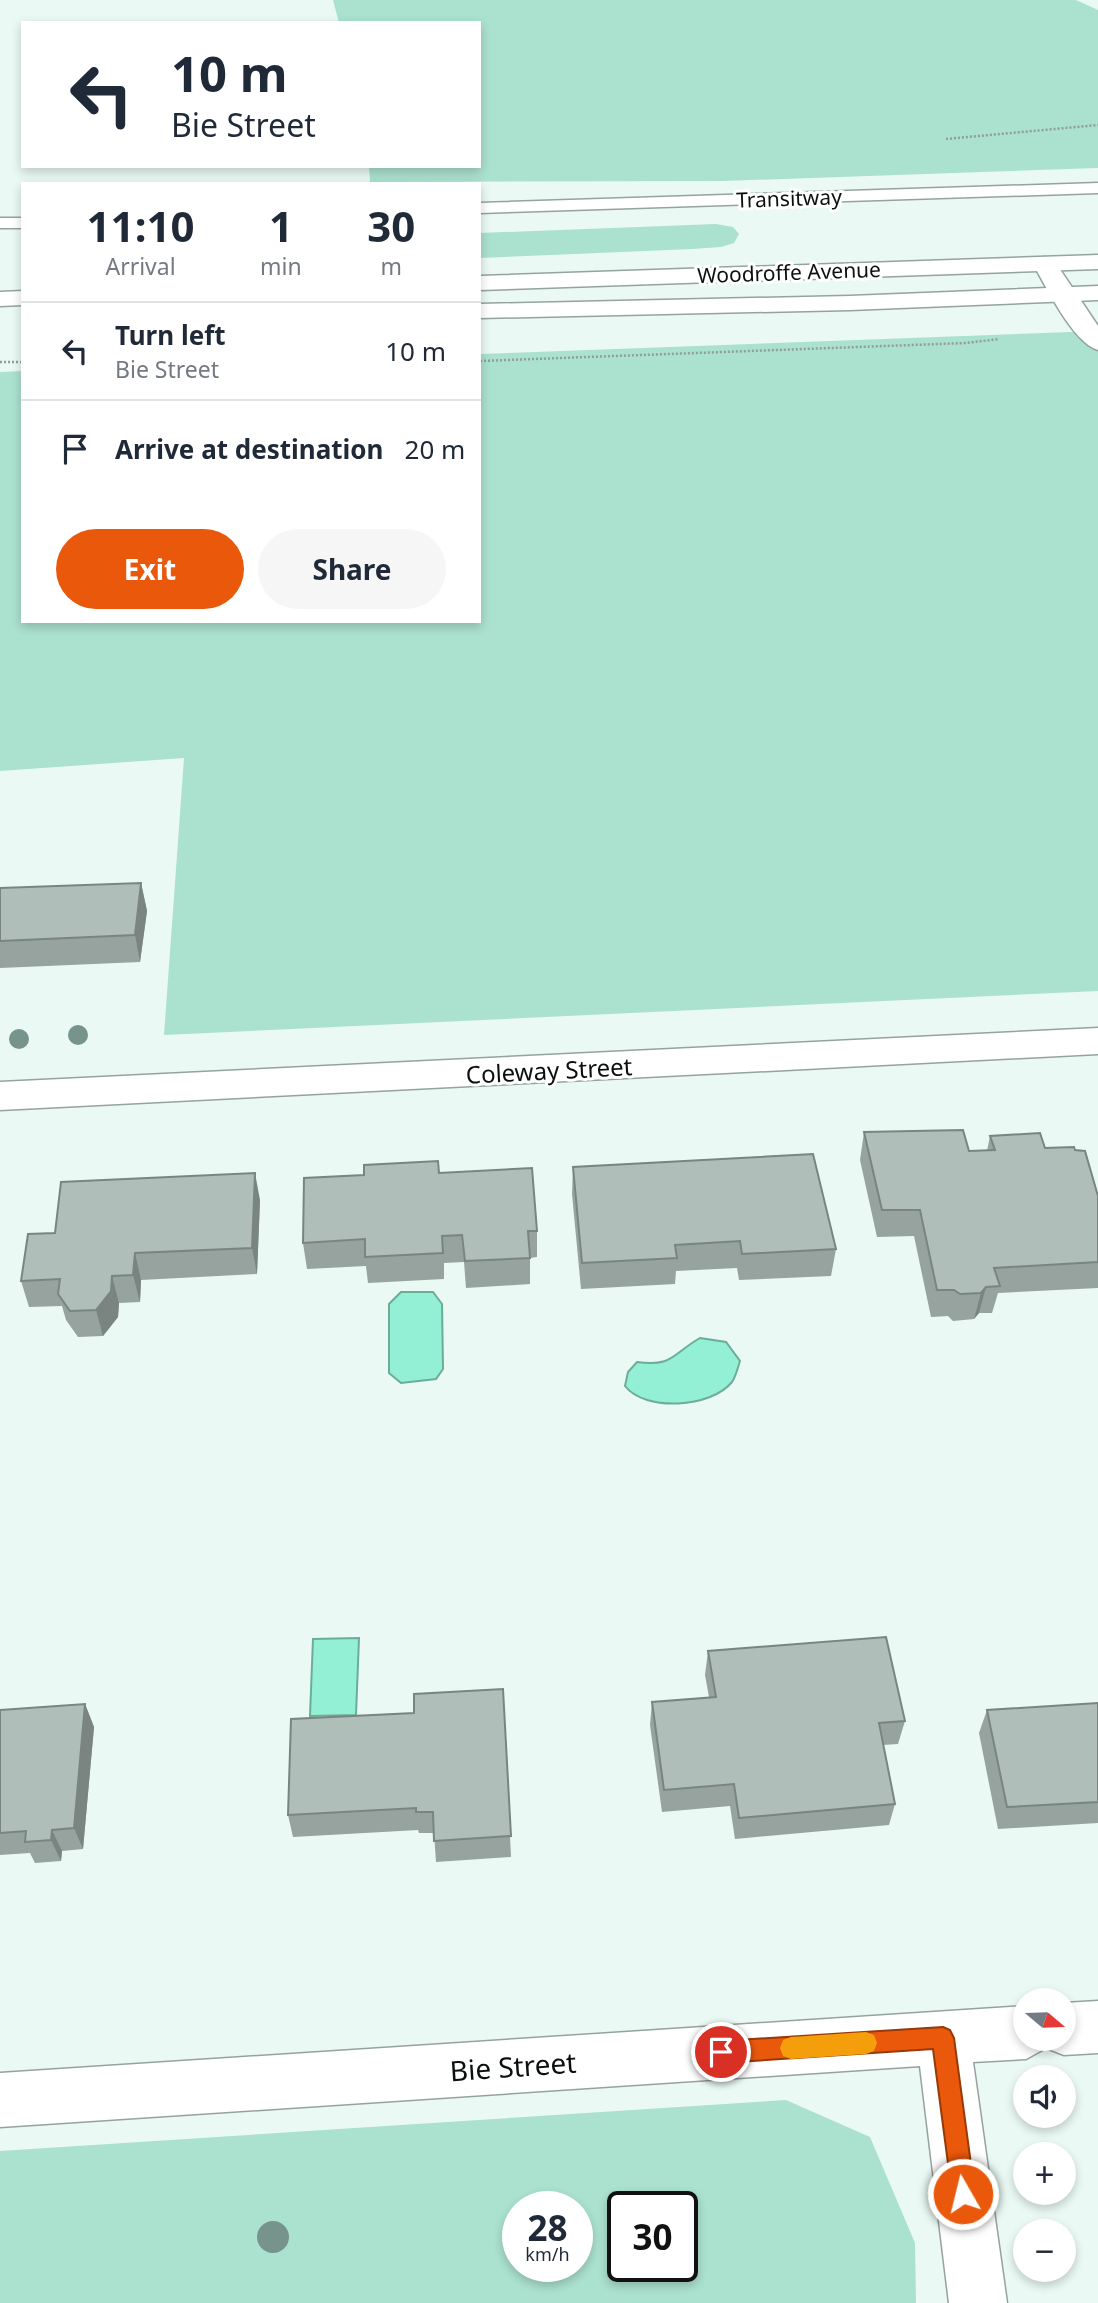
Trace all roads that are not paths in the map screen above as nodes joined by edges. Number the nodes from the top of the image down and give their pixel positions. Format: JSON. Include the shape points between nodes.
{"nodes":[{"id":1,"x":1098,"y":188,"type":"edge"},
{"id":2,"x":481,"y":208,"type":"edge"},
{"id":3,"x":0,"y":223,"type":"edge"},
{"id":4,"x":21,"y":223,"type":"edge"},
{"id":5,"x":1098,"y":262,"type":"edge"},
{"id":6,"x":1045,"y":264,"type":"junction"},
{"id":7,"x":481,"y":283,"type":"edge"},
{"id":8,"x":1098,"y":293,"type":"edge"},
{"id":9,"x":1063,"y":294,"type":"junction"},
{"id":10,"x":21,"y":298,"type":"edge"},
{"id":11,"x":0,"y":299,"type":"edge"},
{"id":12,"x":481,"y":310,"type":"edge"},
{"id":13,"x":1098,"y":342,"type":"edge"},
{"id":14,"x":1098,"y":1041,"type":"edge"},
{"id":15,"x":0,"y":1096,"type":"edge"},
{"id":16,"x":1098,"y":2027,"type":"edge"},
{"id":17,"x":1076,"y":2028,"type":"edge"},
{"id":18,"x":1013,"y":2033,"type":"edge"},
{"id":19,"x":943,"y":2038,"type":"junction"},
{"id":20,"x":0,"y":2100,"type":"edge"},
{"id":21,"x":978,"y":2303,"type":"edge"}],
"edges":[{"from":1,"to":2,"type":"lane","name":"Transitway"},
{"from":3,"to":4,"type":"lane"},
{"from":5,"to":6,"type":"street","name":"Woodroffe Avenue"},
{"from":6,"to":7,"type":"street","name":"Woodroffe Avenue"},
{"from":6,"to":9,"type":"street"},
{"from":8,"to":9,"type":"street","name":"Woodroffe Avenue"},
{"from":9,"to":12,"type":"street","name":"Woodroffe Avenue"},
{"from":9,"to":13,"type":"street"},
{"from":10,"to":11,"type":"street"},
{"from":14,"to":15,"type":"street","name":"Coleway Street"},
{"from":16,"to":17,"type":"street"},
{"from":18,"to":19,"type":"street","name":"Bie Street"},
{"from":19,"to":20,"type":"street","name":"Bie Street"},
{"from":19,"to":21,"type":"street"}]}
